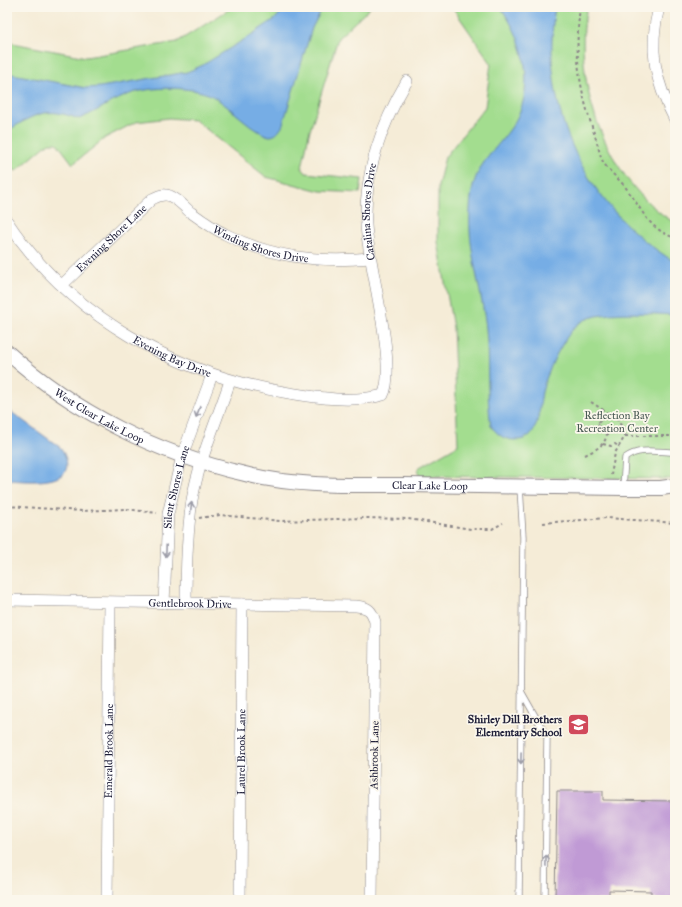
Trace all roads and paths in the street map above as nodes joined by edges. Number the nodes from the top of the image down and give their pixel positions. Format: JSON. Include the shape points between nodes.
{"nodes":[{"id":1,"x":580,"y":7,"type":"edge"},
{"id":2,"x":659,"y":7,"type":"edge"},
{"id":3,"x":407,"y":81,"type":"dead end"},
{"id":4,"x":675,"y":120,"type":"edge"},
{"id":5,"x":162,"y":195,"type":"joint"},
{"id":6,"x":7,"y":221,"type":"edge"},
{"id":7,"x":675,"y":238,"type":"edge"},
{"id":8,"x":370,"y":258,"type":"junction"},
{"id":9,"x":62,"y":285,"type":"junction"},
{"id":10,"x":7,"y":352,"type":"edge"},
{"id":11,"x":212,"y":375,"type":"junction"},
{"id":12,"x":230,"y":381,"type":"junction"},
{"id":13,"x":383,"y":395,"type":"joint"},
{"id":14,"x":591,"y":402,"type":"dead end"},
{"id":15,"x":609,"y":412,"type":"junction"},
{"id":16,"x":625,"y":436,"type":"junction"},
{"id":17,"x":675,"y":436,"type":"edge"},
{"id":18,"x":603,"y":444,"type":"junction"},
{"id":19,"x":619,"y":446,"type":"junction"},
{"id":20,"x":675,"y":452,"type":"edge"},
{"id":21,"x":182,"y":456,"type":"junction"},
{"id":22,"x":586,"y":456,"type":"dead end"},
{"id":23,"x":202,"y":462,"type":"junction"},
{"id":24,"x":611,"y":475,"type":"dead end"},
{"id":25,"x":675,"y":486,"type":"edge"},
{"id":26,"x":520,"y":487,"type":"junction"},
{"id":27,"x":623,"y":488,"type":"junction"},
{"id":28,"x":661,"y":488,"type":"junction"},
{"id":29,"x":675,"y":491,"type":"edge"},
{"id":30,"x":7,"y":506,"type":"edge"},
{"id":31,"x":160,"y":514,"type":"dead end"},
{"id":32,"x":202,"y":518,"type":"dead end"},
{"id":33,"x":503,"y":523,"type":"dead end"},
{"id":34,"x":543,"y":523,"type":"dead end"},
{"id":35,"x":675,"y":523,"type":"edge"},
{"id":36,"x":7,"y":600,"type":"edge"},
{"id":37,"x":110,"y":602,"type":"junction"},
{"id":38,"x":164,"y":603,"type":"junction"},
{"id":39,"x":186,"y":603,"type":"junction"},
{"id":40,"x":242,"y":604,"type":"junction"},
{"id":41,"x":371,"y":611,"type":"joint"},
{"id":42,"x":521,"y":691,"type":"junction"},
{"id":43,"x":107,"y":900,"type":"edge"},
{"id":44,"x":240,"y":900,"type":"edge"},
{"id":45,"x":372,"y":900,"type":"edge"},
{"id":46,"x":519,"y":900,"type":"edge"},
{"id":47,"x":545,"y":900,"type":"edge"}],
"edges":[{"from":1,"to":7,"type":"path","via":[[577,60],[579,79],[602,160],[625,186],[646,220]]},
{"from":2,"to":4,"type":"street","via":[[654,61],[664,99]]},
{"from":3,"to":8,"type":"street","name":"Catalina Shores Drive","via":[[393,104],[374,156],[366,206]]},
{"from":5,"to":8,"type":"street","name":"Winding Shores Drive","via":[[170,196],[224,234],[284,256],[341,261]]},
{"from":5,"to":9,"type":"street","name":"Evening Shore Lane","via":[[152,198]]},
{"from":6,"to":9,"type":"street","name":"Evening Bay Drive","via":[[33,256]]},
{"from":8,"to":13,"type":"street","name":"Catalina Shores Drive","via":[[387,356],[387,388]]},
{"from":9,"to":11,"type":"street","name":"Evening Bay Drive","via":[[118,329],[174,360]]},
{"from":10,"to":21,"type":"street","name":"West Clear Lake Loop","via":[[65,398],[134,436]]},
{"from":11,"to":12,"type":"street","name":"Evening Bay Drive"},
{"from":11,"to":21,"type":"street","name":"Silent Shores Lane","one_way":true},
{"from":12,"to":13,"type":"street","name":"Evening Bay Drive","via":[[305,396],[340,399]]},
{"from":12,"to":23,"type":"street","name":"Silent Shores Lane"},
{"from":14,"to":15,"type":"path"},
{"from":15,"to":16,"type":"path","via":[[622,426]]},
{"from":15,"to":18,"type":"path","via":[[597,424],[607,434]]},
{"from":16,"to":17,"type":"path"},
{"from":16,"to":19,"type":"path"},
{"from":18,"to":19,"type":"path"},
{"from":18,"to":22,"type":"path"},
{"from":19,"to":24,"type":"path"},
{"from":20,"to":27,"type":"lane","via":[[632,453],[625,458]]},
{"from":21,"to":23,"type":"street","name":"West Clear Lake Loop"},
{"from":21,"to":38,"type":"street","name":"Silent Shores Lane","one_way":true,"via":[[168,514]]},
{"from":23,"to":26,"type":"street","name":"Clear Lake Loop","via":[[246,475],[290,481]]},
{"from":39,"to":23,"type":"street","name":"Silent Shores Lane","one_way":true,"via":[[186,554],[192,504]]},
{"from":25,"to":28,"type":"street","name":"Clear Lake Loop"},
{"from":26,"to":27,"type":"street","name":"Clear Lake Loop"},
{"from":26,"to":42,"type":"lane","via":[[523,530]]},
{"from":27,"to":28,"type":"street","name":"Clear Lake Loop"},
{"from":28,"to":29,"type":"street","name":"Clear Lake Loop"},
{"from":30,"to":31,"type":"path","via":[[82,511],[126,509]]},
{"from":32,"to":33,"type":"path","via":[[220,515],[280,522],[364,518],[408,519],[471,529],[492,528]]},
{"from":34,"to":35,"type":"path","via":[[607,518]]},
{"from":36,"to":37,"type":"street","name":"Gentlebrook Drive"},
{"from":37,"to":38,"type":"street","name":"Gentlebrook Drive"},
{"from":37,"to":43,"type":"street","name":"Emerald Brook Lane"},
{"from":38,"to":39,"type":"street","name":"Gentlebrook Drive"},
{"from":39,"to":40,"type":"street","name":"Gentlebrook Drive"},
{"from":40,"to":41,"type":"street","name":"Gentlebrook Drive","via":[[365,606]]},
{"from":40,"to":44,"type":"street","name":"Laurel Brook Lane"},
{"from":41,"to":45,"type":"street","name":"Ashbrook Lane","via":[[375,622]]},
{"from":42,"to":46,"type":"lane","one_way":true},
{"from":47,"to":42,"type":"lane","one_way":true,"via":[[547,737]]}]}
